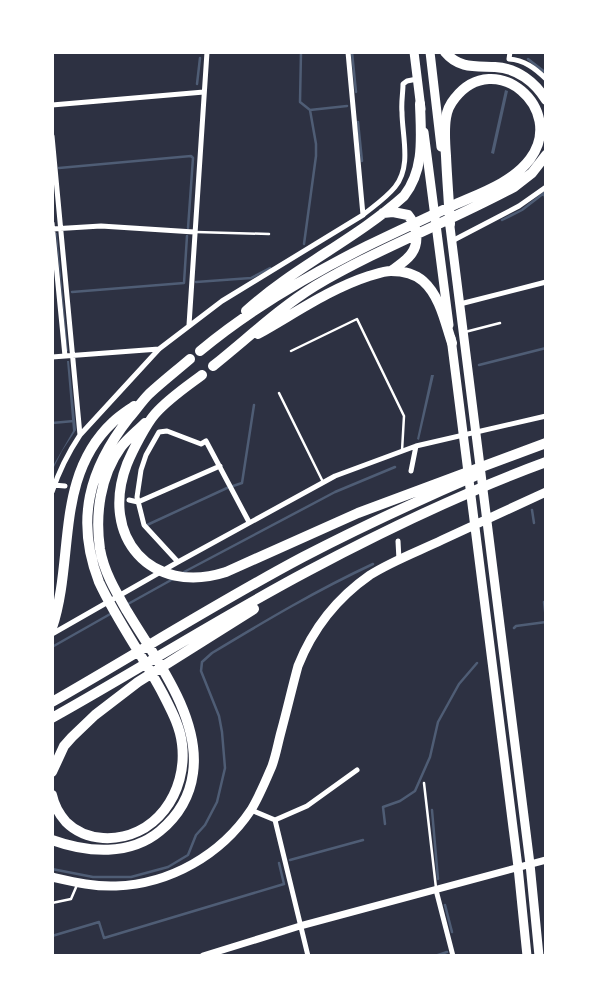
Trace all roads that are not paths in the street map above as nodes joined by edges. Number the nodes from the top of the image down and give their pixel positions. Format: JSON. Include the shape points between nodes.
{"nodes":[{"id":1,"x":207,"y":52,"type":"edge"},
{"id":2,"x":348,"y":52,"type":"edge"},
{"id":3,"x":414,"y":52,"type":"edge"},
{"id":4,"x":430,"y":52,"type":"edge"},
{"id":5,"x":445,"y":52,"type":"edge"},
{"id":6,"x":510,"y":52,"type":"edge"},
{"id":7,"x":521,"y":52,"type":"edge"},
{"id":8,"x":519,"y":60,"type":"junction"},
{"id":9,"x":418,"y":79,"type":"junction"},
{"id":10,"x":546,"y":79,"type":"edge"},
{"id":11,"x":204,"y":92,"type":"junction"},
{"id":12,"x":546,"y":100,"type":"edge"},
{"id":13,"x":420,"y":104,"type":"junction"},
{"id":14,"x":52,"y":105,"type":"edge"},
{"id":15,"x":52,"y":136,"type":"edge"},
{"id":16,"x":546,"y":154,"type":"edge"},
{"id":17,"x":546,"y":186,"type":"edge"},
{"id":18,"x":472,"y":202,"type":"junction"},
{"id":19,"x":383,"y":213,"type":"junction"},
{"id":20,"x":363,"y":215,"type":"junction"},
{"id":21,"x":52,"y":223,"type":"edge"},
{"id":22,"x":450,"y":224,"type":"junction"},
{"id":23,"x":61,"y":228,"type":"junction"},
{"id":24,"x":53,"y":229,"type":"edge"},
{"id":25,"x":194,"y":232,"type":"junction"},
{"id":26,"x":269,"y":234,"type":"dead end"},
{"id":27,"x":452,"y":242,"type":"junction"},
{"id":28,"x":391,"y":271,"type":"junction"},
{"id":29,"x":546,"y":282,"type":"edge"},
{"id":30,"x":460,"y":304,"type":"junction"},
{"id":31,"x":500,"y":323,"type":"dead end"},
{"id":32,"x":189,"y":325,"type":"junction"},
{"id":33,"x":227,"y":328,"type":"junction"},
{"id":34,"x":464,"y":332,"type":"junction"},
{"id":35,"x":452,"y":343,"type":"junction"},
{"id":36,"x":240,"y":344,"type":"junction"},
{"id":37,"x":159,"y":349,"type":"junction"},
{"id":38,"x":200,"y":351,"type":"dead end"},
{"id":39,"x":291,"y":351,"type":"dead end"},
{"id":40,"x":64,"y":356,"type":"junction"},
{"id":41,"x":73,"y":356,"type":"junction"},
{"id":42,"x":52,"y":357,"type":"edge"},
{"id":43,"x":190,"y":360,"type":"dead end"},
{"id":44,"x":212,"y":366,"type":"dead end"},
{"id":45,"x":202,"y":374,"type":"dead end"},
{"id":46,"x":279,"y":393,"type":"dead end"},
{"id":47,"x":147,"y":396,"type":"junction"},
{"id":48,"x":154,"y":415,"type":"junction"},
{"id":49,"x":546,"y":416,"type":"edge"},
{"id":50,"x":475,"y":434,"type":"junction"},
{"id":51,"x":80,"y":435,"type":"junction"},
{"id":52,"x":463,"y":436,"type":"junction"},
{"id":53,"x":546,"y":443,"type":"edge"},
{"id":54,"x":416,"y":446,"type":"junction"},
{"id":55,"x":546,"y":447,"type":"edge"},
{"id":56,"x":402,"y":452,"type":"junction"},
{"id":57,"x":546,"y":462,"type":"edge"},
{"id":58,"x":220,"y":466,"type":"junction"},
{"id":59,"x":412,"y":471,"type":"dead end"},
{"id":60,"x":323,"y":482,"type":"junction"},
{"id":61,"x":53,"y":485,"type":"edge"},
{"id":62,"x":442,"y":485,"type":"junction"},
{"id":63,"x":65,"y":486,"type":"dead end"},
{"id":64,"x":52,"y":492,"type":"edge"},
{"id":65,"x":546,"y":492,"type":"edge"},
{"id":66,"x":129,"y":500,"type":"dead end"},
{"id":67,"x":138,"y":502,"type":"junction"},
{"id":68,"x":486,"y":520,"type":"junction"},
{"id":69,"x":249,"y":522,"type":"junction"},
{"id":70,"x":474,"y":525,"type":"junction"},
{"id":71,"x":398,"y":541,"type":"dead end"},
{"id":72,"x":399,"y":560,"type":"junction"},
{"id":73,"x":178,"y":562,"type":"junction"},
{"id":74,"x":308,"y":571,"type":"junction"},
{"id":75,"x":109,"y":592,"type":"junction"},
{"id":76,"x":52,"y":628,"type":"edge"},
{"id":77,"x":52,"y":634,"type":"edge"},
{"id":78,"x":162,"y":681,"type":"junction"},
{"id":79,"x":52,"y":702,"type":"edge"},
{"id":80,"x":52,"y":718,"type":"edge"},
{"id":81,"x":357,"y":770,"type":"dead end"},
{"id":82,"x":52,"y":772,"type":"edge"},
{"id":83,"x":424,"y":783,"type":"dead end"},
{"id":84,"x":52,"y":795,"type":"edge"},
{"id":85,"x":251,"y":810,"type":"junction"},
{"id":86,"x":275,"y":820,"type":"junction"},
{"id":87,"x":52,"y":840,"type":"edge"},
{"id":88,"x":546,"y":860,"type":"edge"},
{"id":89,"x":530,"y":864,"type":"junction"},
{"id":90,"x":518,"y":867,"type":"junction"},
{"id":91,"x":52,"y":877,"type":"edge"},
{"id":92,"x":78,"y":883,"type":"junction"},
{"id":93,"x":436,"y":890,"type":"junction"},
{"id":94,"x":52,"y":903,"type":"edge"},
{"id":95,"x":300,"y":926,"type":"junction"},
{"id":96,"x":203,"y":956,"type":"edge"},
{"id":97,"x":308,"y":956,"type":"edge"},
{"id":98,"x":453,"y":956,"type":"edge"},
{"id":99,"x":527,"y":956,"type":"edge"},
{"id":100,"x":539,"y":956,"type":"edge"}],
"edges":[{"from":1,"to":11,"type":"street"},
{"from":2,"to":20,"type":"street"},
{"from":3,"to":9,"type":"main road"},
{"from":4,"to":22,"type":"main road"},
{"from":5,"to":12,"type":"highway","via":[[452,60],[469,66],[496,67],[514,72],[537,87]]},
{"from":6,"to":8,"type":"street","via":[[509,59]]},
{"from":7,"to":8,"type":"street"},
{"from":8,"to":10,"type":"street"},
{"from":9,"to":13,"type":"main road"},
{"from":9,"to":20,"type":"street","via":[[404,84],[402,177],[385,198]]},
{"from":11,"to":14,"type":"street"},
{"from":11,"to":25,"type":"street"},
{"from":13,"to":19,"type":"highway","via":[[419,168],[404,196]]},
{"from":13,"to":35,"type":"main road"},
{"from":15,"to":23,"type":"street"},
{"from":16,"to":18,"type":"highway","via":[[523,181],[503,193]]},
{"from":17,"to":27,"type":"street","via":[[519,206]]},
{"from":18,"to":22,"type":"highway","via":[[514,174],[535,150],[539,130],[532,101],[510,83],[499,80],[477,81],[468,85],[448,108],[445,129]]},
{"from":18,"to":33,"type":"highway","via":[[406,228],[318,272]]},
{"from":18,"to":36,"type":"highway","via":[[316,286],[276,312]]},
{"from":19,"to":28,"type":"highway","via":[[408,216],[417,235],[411,256]]},
{"from":19,"to":33,"type":"highway","via":[[275,286]]},
{"from":20,"to":32,"type":"street","via":[[222,301]]},
{"from":21,"to":24,"type":"street"},
{"from":22,"to":27,"type":"main road"},
{"from":23,"to":24,"type":"street"},
{"from":23,"to":25,"type":"street","via":[[101,226]]},
{"from":23,"to":41,"type":"street"},
{"from":24,"to":40,"type":"street"},
{"from":25,"to":26,"type":"lane"},
{"from":25,"to":32,"type":"street"},
{"from":27,"to":30,"type":"main road"},
{"from":28,"to":35,"type":"highway","via":[[413,275],[429,287]]},
{"from":28,"to":36,"type":"highway","via":[[347,284]]},
{"from":29,"to":30,"type":"street"},
{"from":30,"to":34,"type":"main road"},
{"from":31,"to":34,"type":"lane"},
{"from":32,"to":37,"type":"street"},
{"from":33,"to":38,"type":"highway"},
{"from":34,"to":50,"type":"main road"},
{"from":35,"to":52,"type":"main road"},
{"from":36,"to":44,"type":"highway"},
{"from":37,"to":41,"type":"street"},
{"from":37,"to":51,"type":"street"},
{"from":39,"to":56,"type":"lane","via":[[357,319],[404,416]]},
{"from":40,"to":41,"type":"street"},
{"from":40,"to":42,"type":"street"},
{"from":41,"to":51,"type":"street"},
{"from":43,"to":47,"type":"highway"},
{"from":45,"to":48,"type":"highway"},
{"from":46,"to":60,"type":"lane"},
{"from":47,"to":75,"type":"highway","via":[[111,443],[91,488],[88,542],[94,569]]},
{"from":47,"to":76,"type":"highway","via":[[112,422],[80,470],[71,500],[61,598]]},
{"from":48,"to":62,"type":"highway","via":[[127,463],[121,489],[121,522],[126,537],[142,559],[170,575],[194,578],[226,572],[358,513]]},
{"from":48,"to":75,"type":"highway","via":[[121,447],[101,495],[98,522]]},
{"from":49,"to":50,"type":"street"},
{"from":50,"to":52,"type":"street"},
{"from":50,"to":68,"type":"main road"},
{"from":51,"to":61,"type":"street"},
{"from":52,"to":54,"type":"street"},
{"from":52,"to":70,"type":"main road"},
{"from":53,"to":62,"type":"highway"},
{"from":54,"to":56,"type":"street"},
{"from":54,"to":59,"type":"street"},
{"from":55,"to":62,"type":"highway"},
{"from":56,"to":60,"type":"street"},
{"from":57,"to":74,"type":"highway","via":[[449,502]]},
{"from":58,"to":67,"type":"street"},
{"from":58,"to":67,"type":"street","via":[[206,441],[201,444],[167,431],[159,432],[141,470]]},
{"from":58,"to":69,"type":"street"},
{"from":60,"to":69,"type":"street"},
{"from":61,"to":63,"type":"street"},
{"from":61,"to":64,"type":"street"},
{"from":62,"to":79,"type":"highway","via":[[234,595]]},
{"from":65,"to":68,"type":"main road"},
{"from":66,"to":67,"type":"street"},
{"from":67,"to":73,"type":"street","via":[[144,525]]},
{"from":68,"to":70,"type":"main road"},
{"from":68,"to":89,"type":"main road"},
{"from":69,"to":73,"type":"street"},
{"from":70,"to":72,"type":"main road"},
{"from":70,"to":90,"type":"main road"},
{"from":71,"to":72,"type":"street"},
{"from":72,"to":85,"type":"main road","via":[[371,574],[345,595],[315,631],[298,666],[272,764]]},
{"from":73,"to":77,"type":"street"},
{"from":74,"to":80,"type":"highway"},
{"from":74,"to":82,"type":"highway","via":[[138,682],[95,715],[64,746]]},
{"from":75,"to":78,"type":"highway"},
{"from":78,"to":84,"type":"highway","via":[[176,720],[183,754],[178,786],[163,812],[134,834],[100,838],[88,836],[69,825],[57,809]]},
{"from":78,"to":87,"type":"highway","via":[[181,704],[195,754],[190,788],[178,812],[156,834],[128,848],[94,850]]},
{"from":81,"to":86,"type":"street","via":[[307,806]]},
{"from":83,"to":93,"type":"lane"},
{"from":85,"to":86,"type":"street"},
{"from":85,"to":92,"type":"main road","via":[[220,845],[197,863],[176,873],[136,884]]},
{"from":86,"to":95,"type":"street"},
{"from":88,"to":89,"type":"street"},
{"from":89,"to":90,"type":"street"},
{"from":89,"to":100,"type":"main road"},
{"from":90,"to":93,"type":"street"},
{"from":90,"to":99,"type":"main road"},
{"from":91,"to":92,"type":"main road"},
{"from":92,"to":94,"type":"lane","via":[[71,899]]},
{"from":93,"to":95,"type":"street"},
{"from":93,"to":98,"type":"street"},
{"from":95,"to":96,"type":"street"},
{"from":95,"to":97,"type":"street"}]}
